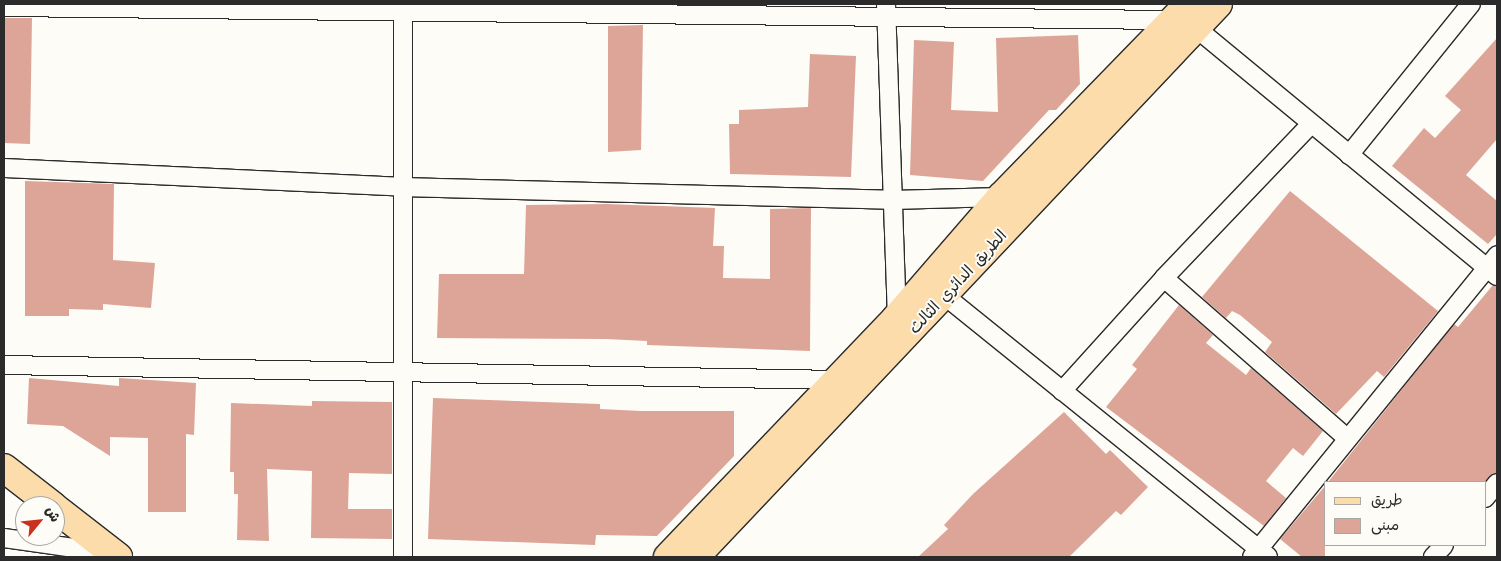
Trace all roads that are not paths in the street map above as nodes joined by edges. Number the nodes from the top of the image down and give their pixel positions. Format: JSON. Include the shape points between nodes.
{"nodes":[{"id":1,"x":1218,"y":4,"type":"edge"},
{"id":2,"x":1471,"y":4,"type":"edge"},
{"id":3,"x":4,"y":7,"type":"edge"},
{"id":4,"x":403,"y":8,"type":"edge"},
{"id":5,"x":887,"y":11,"type":"edge"},
{"id":6,"x":1187,"y":17,"type":"edge"},
{"id":7,"x":1311,"y":124,"type":"junction"},
{"id":8,"x":1349,"y":155,"type":"junction"},
{"id":9,"x":4,"y":168,"type":"edge"},
{"id":10,"x":401,"y":188,"type":"junction"},
{"id":11,"x":1001,"y":198,"type":"junction"},
{"id":12,"x":891,"y":200,"type":"junction"},
{"id":13,"x":1494,"y":266,"type":"edge"},
{"id":14,"x":1164,"y":278,"type":"junction"},
{"id":15,"x":945,"y":296,"type":"junction"},
{"id":16,"x":897,"y":317,"type":"junction"},
{"id":17,"x":4,"y":365,"type":"edge"},
{"id":18,"x":403,"y":375,"type":"junction"},
{"id":19,"x":837,"y":380,"type":"junction"},
{"id":20,"x":1062,"y":392,"type":"junction"},
{"id":21,"x":1347,"y":438,"type":"junction"},
{"id":22,"x":4,"y":468,"type":"edge"},
{"id":23,"x":40,"y":496,"type":"edge"},
{"id":24,"x":65,"y":516,"type":"edge"},
{"id":25,"x":4,"y":538,"type":"edge"},
{"id":26,"x":1443,"y":546,"type":"edge"},
{"id":27,"x":1259,"y":554,"type":"edge"},
{"id":28,"x":115,"y":555,"type":"edge"},
{"id":29,"x":402,"y":557,"type":"edge"},
{"id":30,"x":668,"y":557,"type":"edge"},
{"id":31,"x":696,"y":557,"type":"edge"},
{"id":32,"x":1433,"y":557,"type":"edge"}],
"edges":[{"from":1,"to":6,"type":"main road","name":"الطريق الدائري الثالث"},
{"from":2,"to":8,"type":"street"},
{"from":3,"to":4,"type":"street"},
{"from":4,"to":5,"type":"street"},
{"from":4,"to":10,"type":"street"},
{"from":5,"to":6,"type":"street"},
{"from":5,"to":12,"type":"street"},
{"from":6,"to":7,"type":"street"},
{"from":6,"to":11,"type":"main road","name":"الطريق الدائري الثالث"},
{"from":6,"to":15,"type":"main road","name":"الطريق الدائري الثالث"},
{"from":7,"to":8,"type":"street"},
{"from":7,"to":14,"type":"street"},
{"from":8,"to":13,"type":"street"},
{"from":9,"to":10,"type":"street"},
{"from":10,"to":12,"type":"street"},
{"from":10,"to":18,"type":"street"},
{"from":11,"to":12,"type":"street"},
{"from":11,"to":16,"type":"main road","name":"الطريق الدائري الثالث"},
{"from":12,"to":16,"type":"street"},
{"from":13,"to":21,"type":"street"},
{"from":14,"to":20,"type":"street"},
{"from":14,"to":21,"type":"street"},
{"from":15,"to":20,"type":"street"},
{"from":15,"to":31,"type":"main road","name":"الطريق الدائري الثالث"},
{"from":16,"to":19,"type":"main road","name":"الطريق الدائري الثالث"},
{"from":17,"to":18,"type":"street"},
{"from":18,"to":19,"type":"street"},
{"from":18,"to":29,"type":"street"},
{"from":19,"to":30,"type":"main road","name":"الطريق الدائري الثالث"},
{"from":20,"to":27,"type":"street"},
{"from":21,"to":27,"type":"street"},
{"from":22,"to":23,"type":"main road"},
{"from":24,"to":28,"type":"main road"},
{"from":25,"to":28,"type":"street"},
{"from":26,"to":32,"type":"street"}]}
